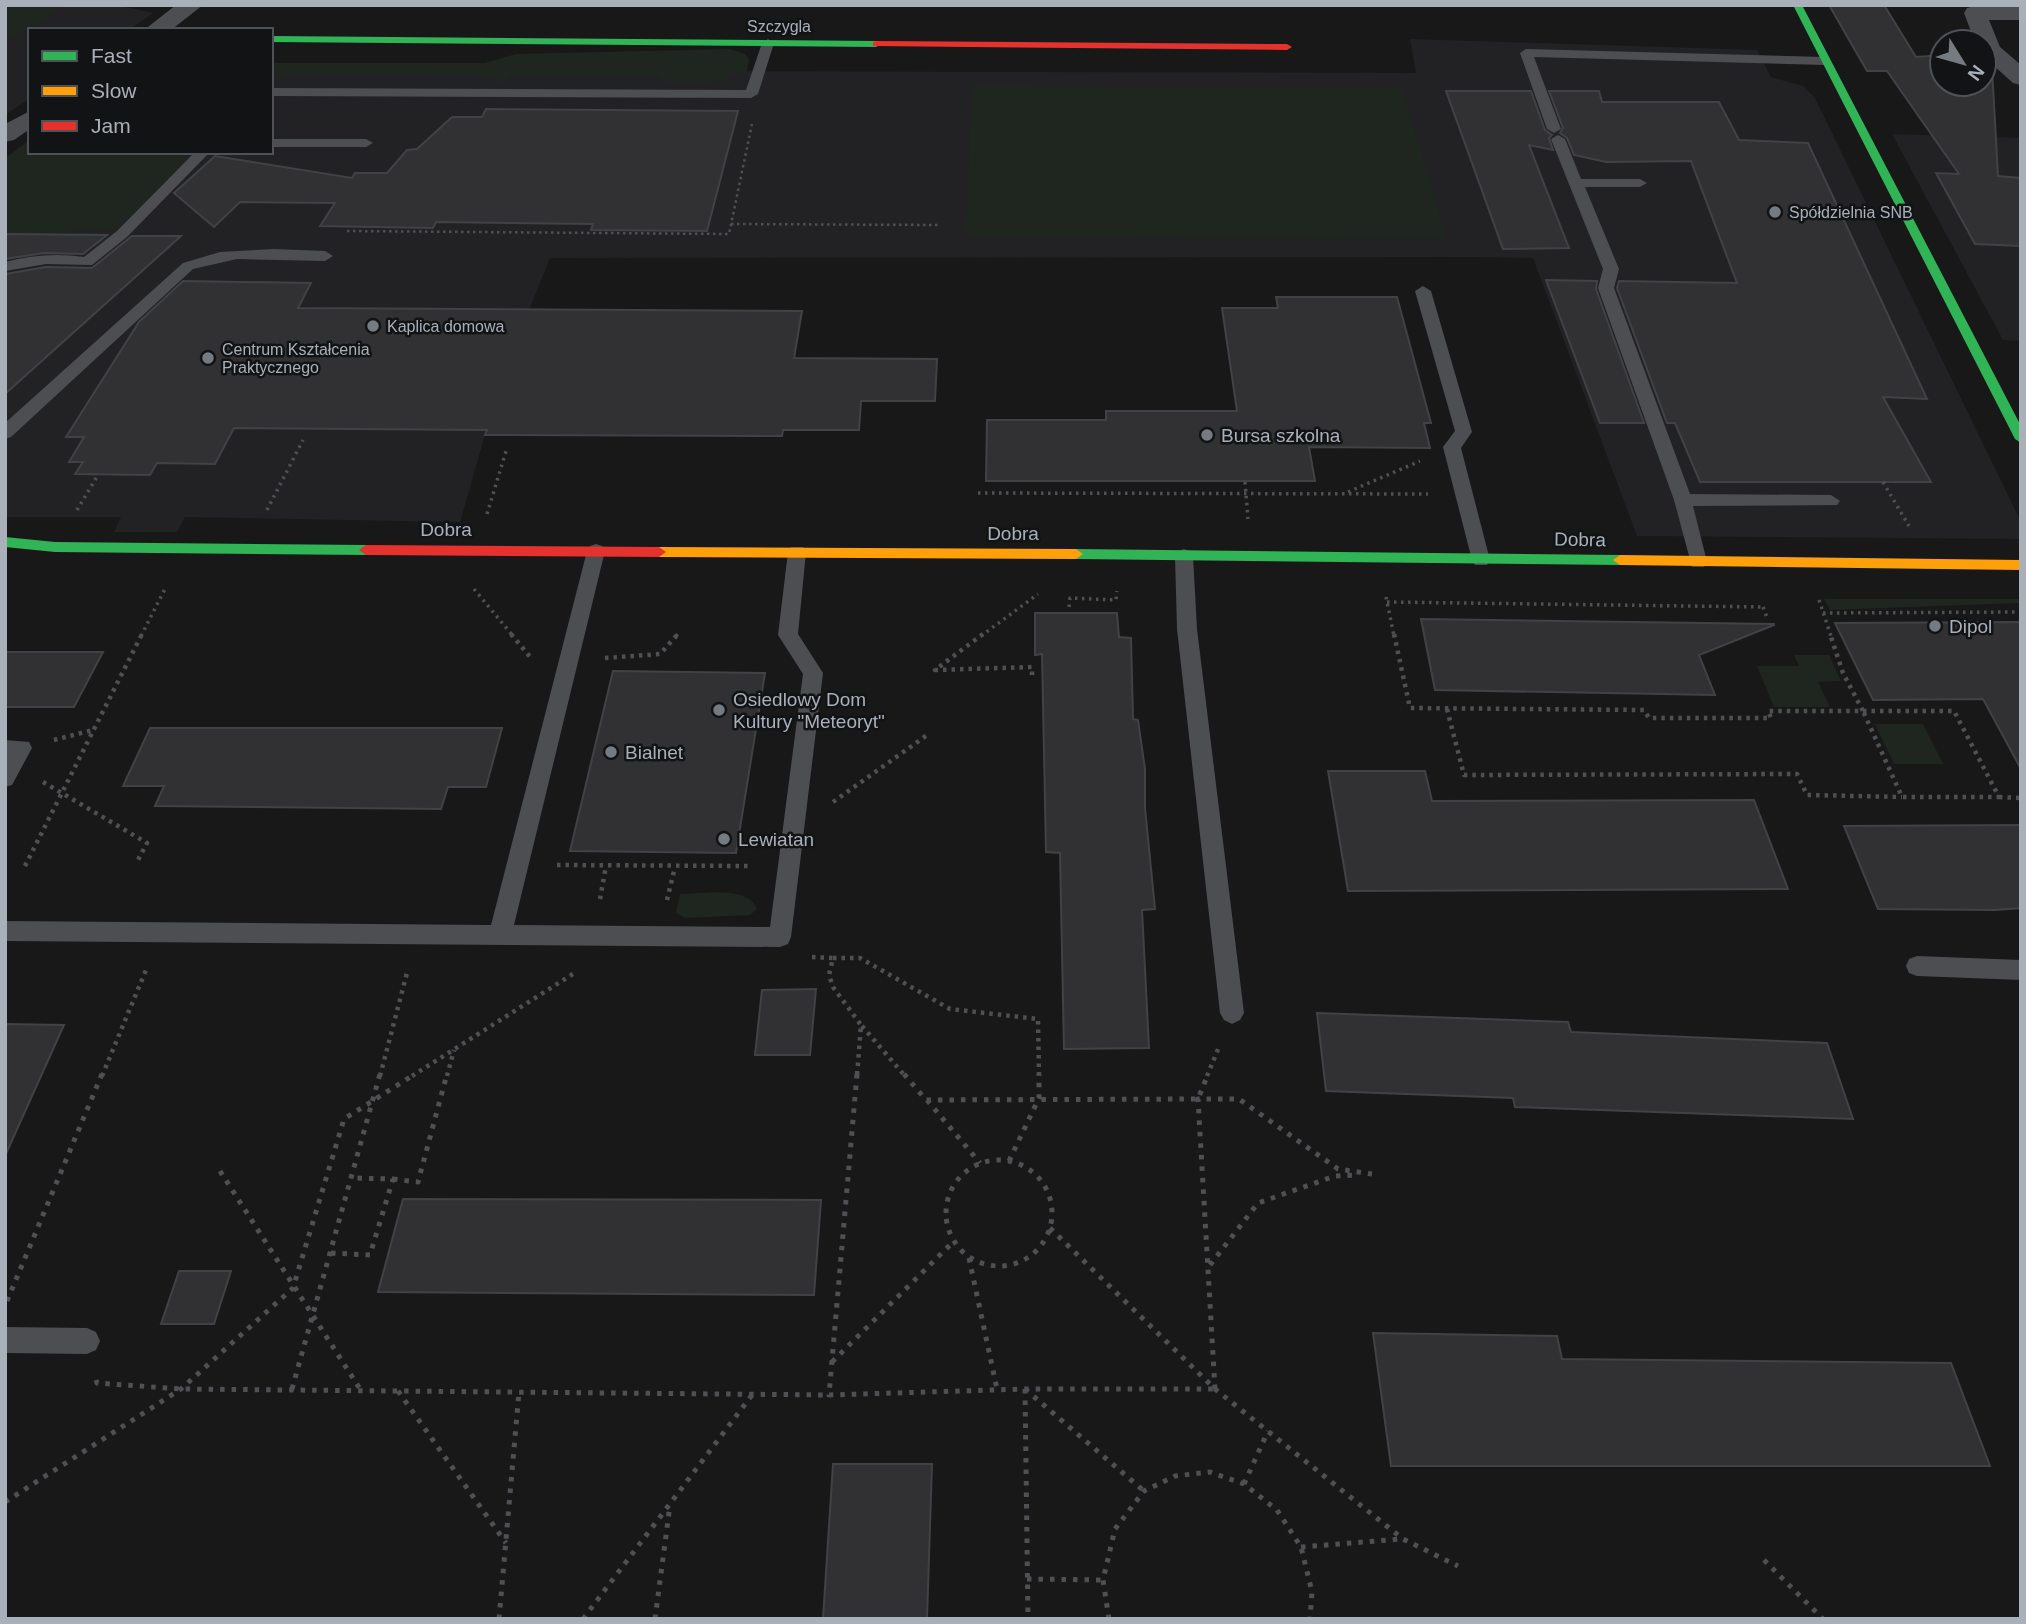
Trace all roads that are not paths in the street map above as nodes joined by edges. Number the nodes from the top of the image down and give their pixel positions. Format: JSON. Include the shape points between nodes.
{"nodes":[{"id":1,"x":192,"y":5,"type":"edge"},
{"id":2,"x":1797,"y":5,"type":"edge"},
{"id":3,"x":2021,"y":13,"type":"edge"},
{"id":4,"x":158,"y":28,"type":"edge"},
{"id":5,"x":273,"y":39,"type":"edge"},
{"id":6,"x":768,"y":43,"type":"junction"},
{"id":7,"x":1287,"y":47,"type":"dead end"},
{"id":8,"x":1824,"y":61,"type":"junction"},
{"id":9,"x":2021,"y":78,"type":"edge"},
{"id":10,"x":273,"y":92,"type":"edge"},
{"id":11,"x":28,"y":119,"type":"edge"},
{"id":12,"x":5,"y":135,"type":"edge"},
{"id":13,"x":273,"y":143,"type":"edge"},
{"id":14,"x":366,"y":143,"type":"dead end"},
{"id":15,"x":201,"y":154,"type":"edge"},
{"id":16,"x":1576,"y":183,"type":"junction"},
{"id":17,"x":1640,"y":183,"type":"dead end"},
{"id":18,"x":325,"y":256,"type":"dead end"},
{"id":19,"x":5,"y":267,"type":"edge"},
{"id":20,"x":1423,"y":291,"type":"dead end"},
{"id":21,"x":5,"y":433,"type":"edge"},
{"id":22,"x":2021,"y":439,"type":"edge"},
{"id":23,"x":1684,"y":500,"type":"junction"},
{"id":24,"x":1831,"y":501,"type":"dead end"},
{"id":25,"x":5,"y":542,"type":"edge"},
{"id":26,"x":596,"y":551,"type":"junction"},
{"id":27,"x":797,"y":552,"type":"junction"},
{"id":28,"x":1184,"y":555,"type":"junction"},
{"id":29,"x":1480,"y":559,"type":"junction"},
{"id":30,"x":1698,"y":562,"type":"junction"},
{"id":31,"x":2021,"y":565,"type":"edge"},
{"id":32,"x":5,"y":931,"type":"edge"},
{"id":33,"x":500,"y":935,"type":"junction"},
{"id":34,"x":1917,"y":966,"type":"dead end"},
{"id":35,"x":2021,"y":970,"type":"edge"},
{"id":36,"x":1232,"y":1013,"type":"road end"},
{"id":37,"x":5,"y":1340,"type":"edge"},
{"id":38,"x":86,"y":1341,"type":"road end"}],
"edges":[{"from":1,"to":4,"type":"street"},
{"from":2,"to":8,"type":"street"},
{"from":3,"to":9,"type":"street","via":[[1975,13],[1990,50]]},
{"from":5,"to":6,"type":"street","name":"Szczygla"},
{"from":6,"to":7,"type":"street","name":"Szczygla"},
{"from":6,"to":10,"type":"lane","via":[[751,94]]},
{"from":8,"to":16,"type":"lane","via":[[1526,53]]},
{"from":8,"to":22,"type":"street"},
{"from":11,"to":12,"type":"street"},
{"from":13,"to":14,"type":"lane"},
{"from":15,"to":19,"type":"lane","via":[[91,263],[56,257]]},
{"from":16,"to":17,"type":"lane"},
{"from":16,"to":23,"type":"lane","via":[[1611,269],[1606,288]]},
{"from":18,"to":21,"type":"lane","via":[[230,257],[188,266]]},
{"from":20,"to":29,"type":"lane","via":[[1464,432],[1452,447]]},
{"from":23,"to":24,"type":"lane"},
{"from":23,"to":30,"type":"lane"},
{"from":25,"to":26,"type":"street","name":"Dobra","via":[[185,549]]},
{"from":26,"to":27,"type":"street","name":"Dobra"},
{"from":26,"to":33,"type":"lane"},
{"from":27,"to":28,"type":"street","name":"Dobra"},
{"from":27,"to":33,"type":"lane","via":[[788,635],[813,673],[780,937]]},
{"from":28,"to":29,"type":"street","name":"Dobra"},
{"from":28,"to":36,"type":"lane","via":[[1187,629]]},
{"from":29,"to":30,"type":"street","name":"Dobra"},
{"from":30,"to":31,"type":"street","name":"Dobra"},
{"from":32,"to":33,"type":"lane"},
{"from":34,"to":35,"type":"lane"},
{"from":37,"to":38,"type":"lane"}]}
